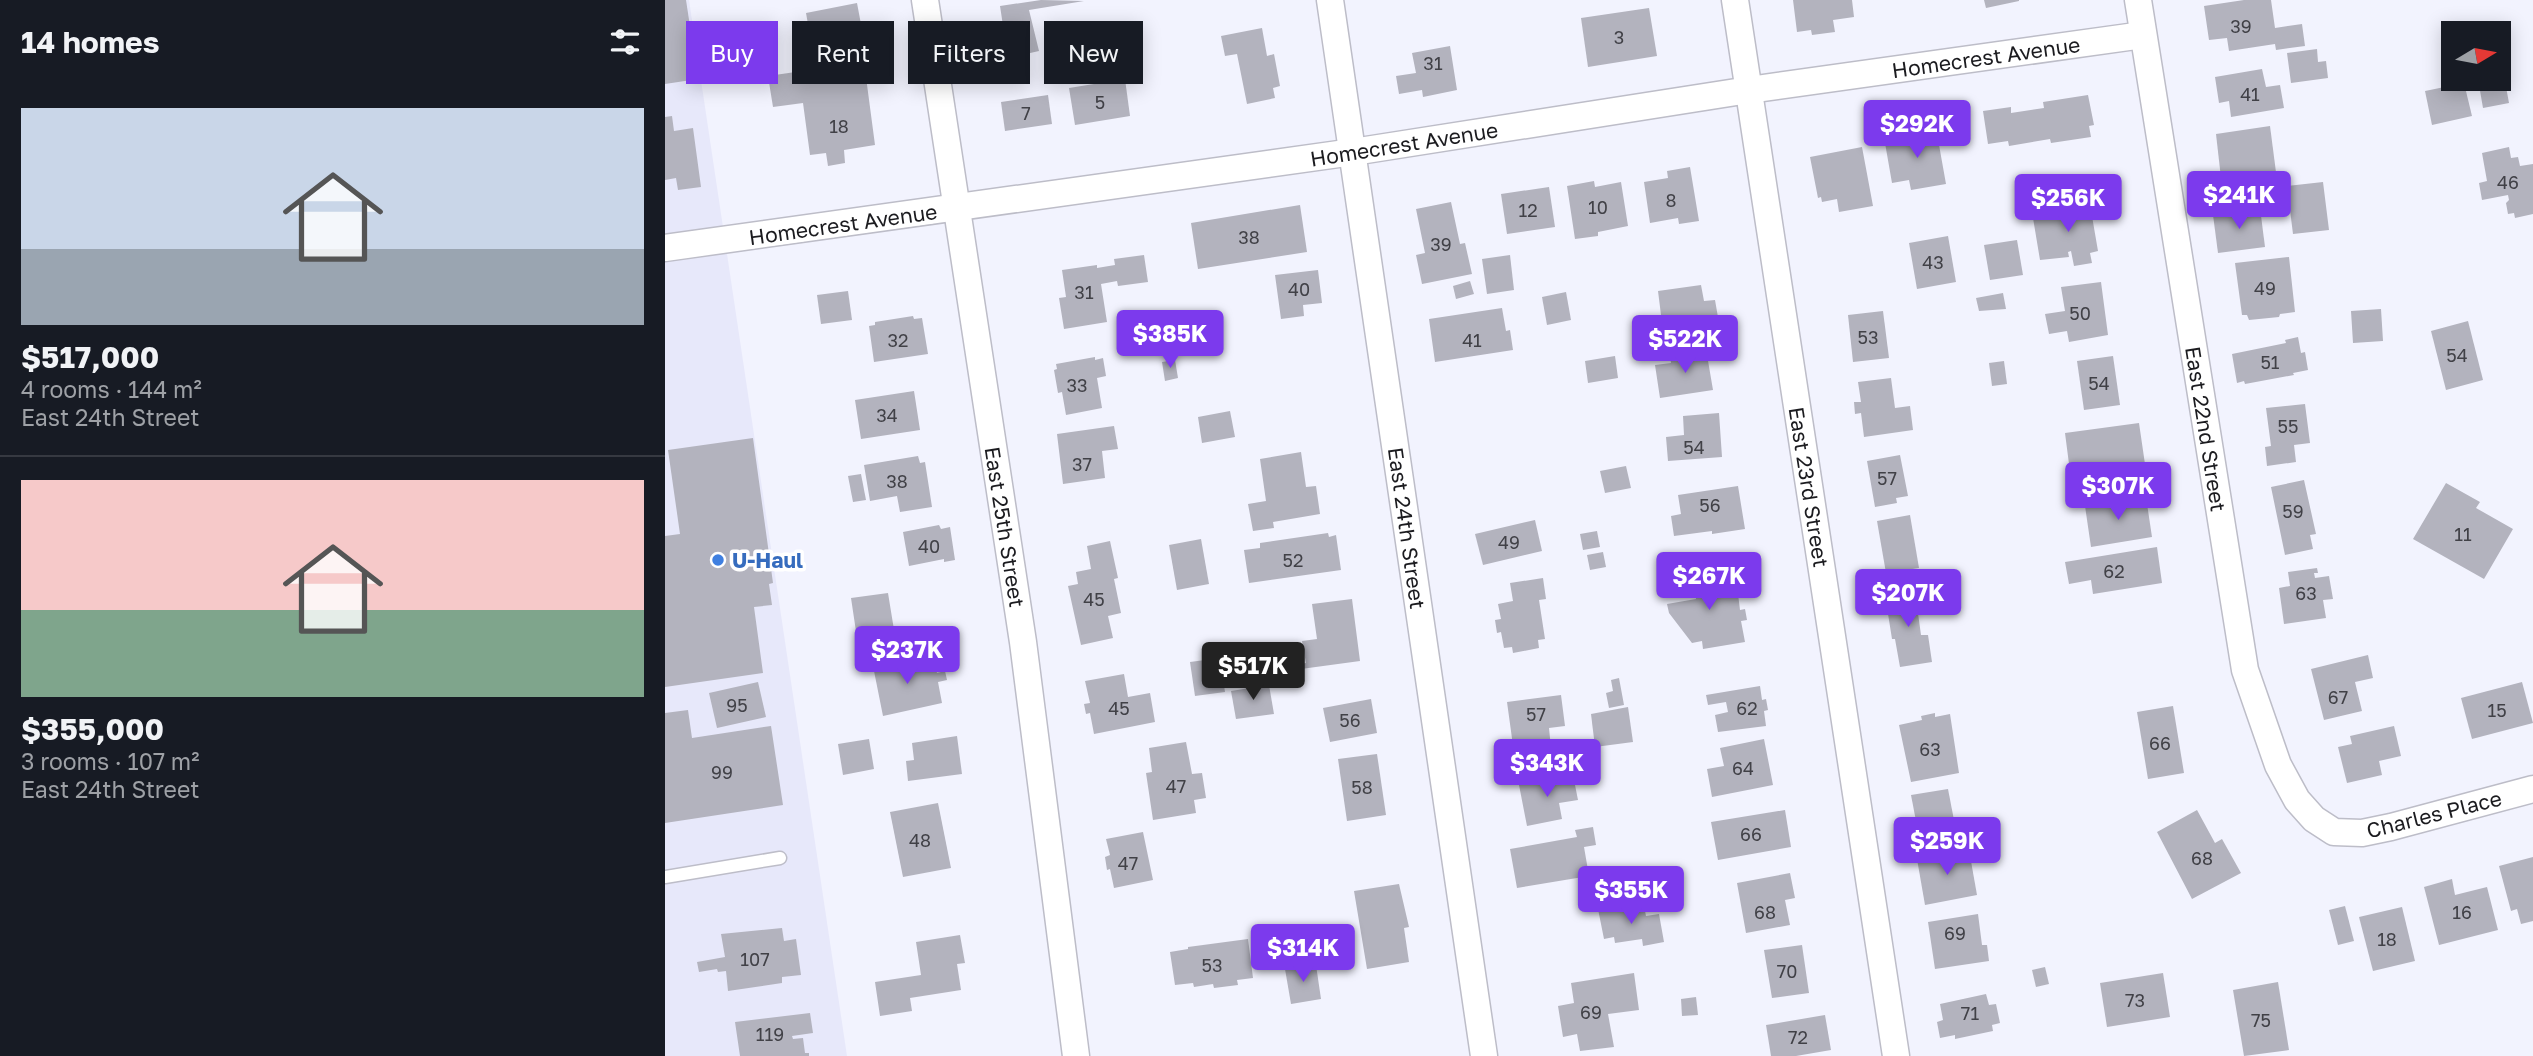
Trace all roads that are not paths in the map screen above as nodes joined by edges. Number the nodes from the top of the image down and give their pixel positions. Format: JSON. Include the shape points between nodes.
{"nodes":[{"id":1,"x":925,"y":0,"type":"edge"},
{"id":2,"x":1330,"y":0,"type":"edge"},
{"id":3,"x":1735,"y":0,"type":"edge"},
{"id":4,"x":2138,"y":0,"type":"edge"},
{"id":5,"x":2143,"y":34,"type":"junction"},
{"id":6,"x":1749,"y":90,"type":"junction"},
{"id":7,"x":1353,"y":152,"type":"junction"},
{"id":8,"x":956,"y":209,"type":"junction"},
{"id":9,"x":665,"y":248,"type":"edge"},
{"id":10,"x":2533,"y":789,"type":"edge"},
{"id":11,"x":2334,"y":832,"type":"joint"},
{"id":12,"x":780,"y":858,"type":"dead end"},
{"id":13,"x":665,"y":877,"type":"edge"},
{"id":14,"x":1076,"y":1056,"type":"edge"},
{"id":15,"x":1484,"y":1056,"type":"edge"},
{"id":16,"x":1896,"y":1056,"type":"edge"}],
"edges":[{"from":1,"to":8,"type":"street","name":"East 25th Street"},
{"from":2,"to":7,"type":"street","name":"East 24th Street"},
{"from":3,"to":6,"type":"street","name":"East 23rd Street"},
{"from":4,"to":5,"type":"street","name":"East 22nd Street"},
{"from":5,"to":6,"type":"street","name":"Homecrest Avenue"},
{"from":5,"to":11,"type":"street","name":"East 22nd Street","via":[[2245,670],[2279,765],[2297,800]]},
{"from":6,"to":7,"type":"street","name":"Homecrest Avenue"},
{"from":6,"to":16,"type":"street","name":"East 23rd Street"},
{"from":7,"to":8,"type":"street","name":"Homecrest Avenue"},
{"from":7,"to":15,"type":"street","name":"East 24th Street"},
{"from":8,"to":9,"type":"street","name":"Homecrest Avenue"},
{"from":8,"to":14,"type":"street","name":"East 25th Street","via":[[1021,629]]},
{"from":10,"to":11,"type":"street","name":"Charles Place","via":[[2391,827]]},
{"from":12,"to":13,"type":"lane"}]}
